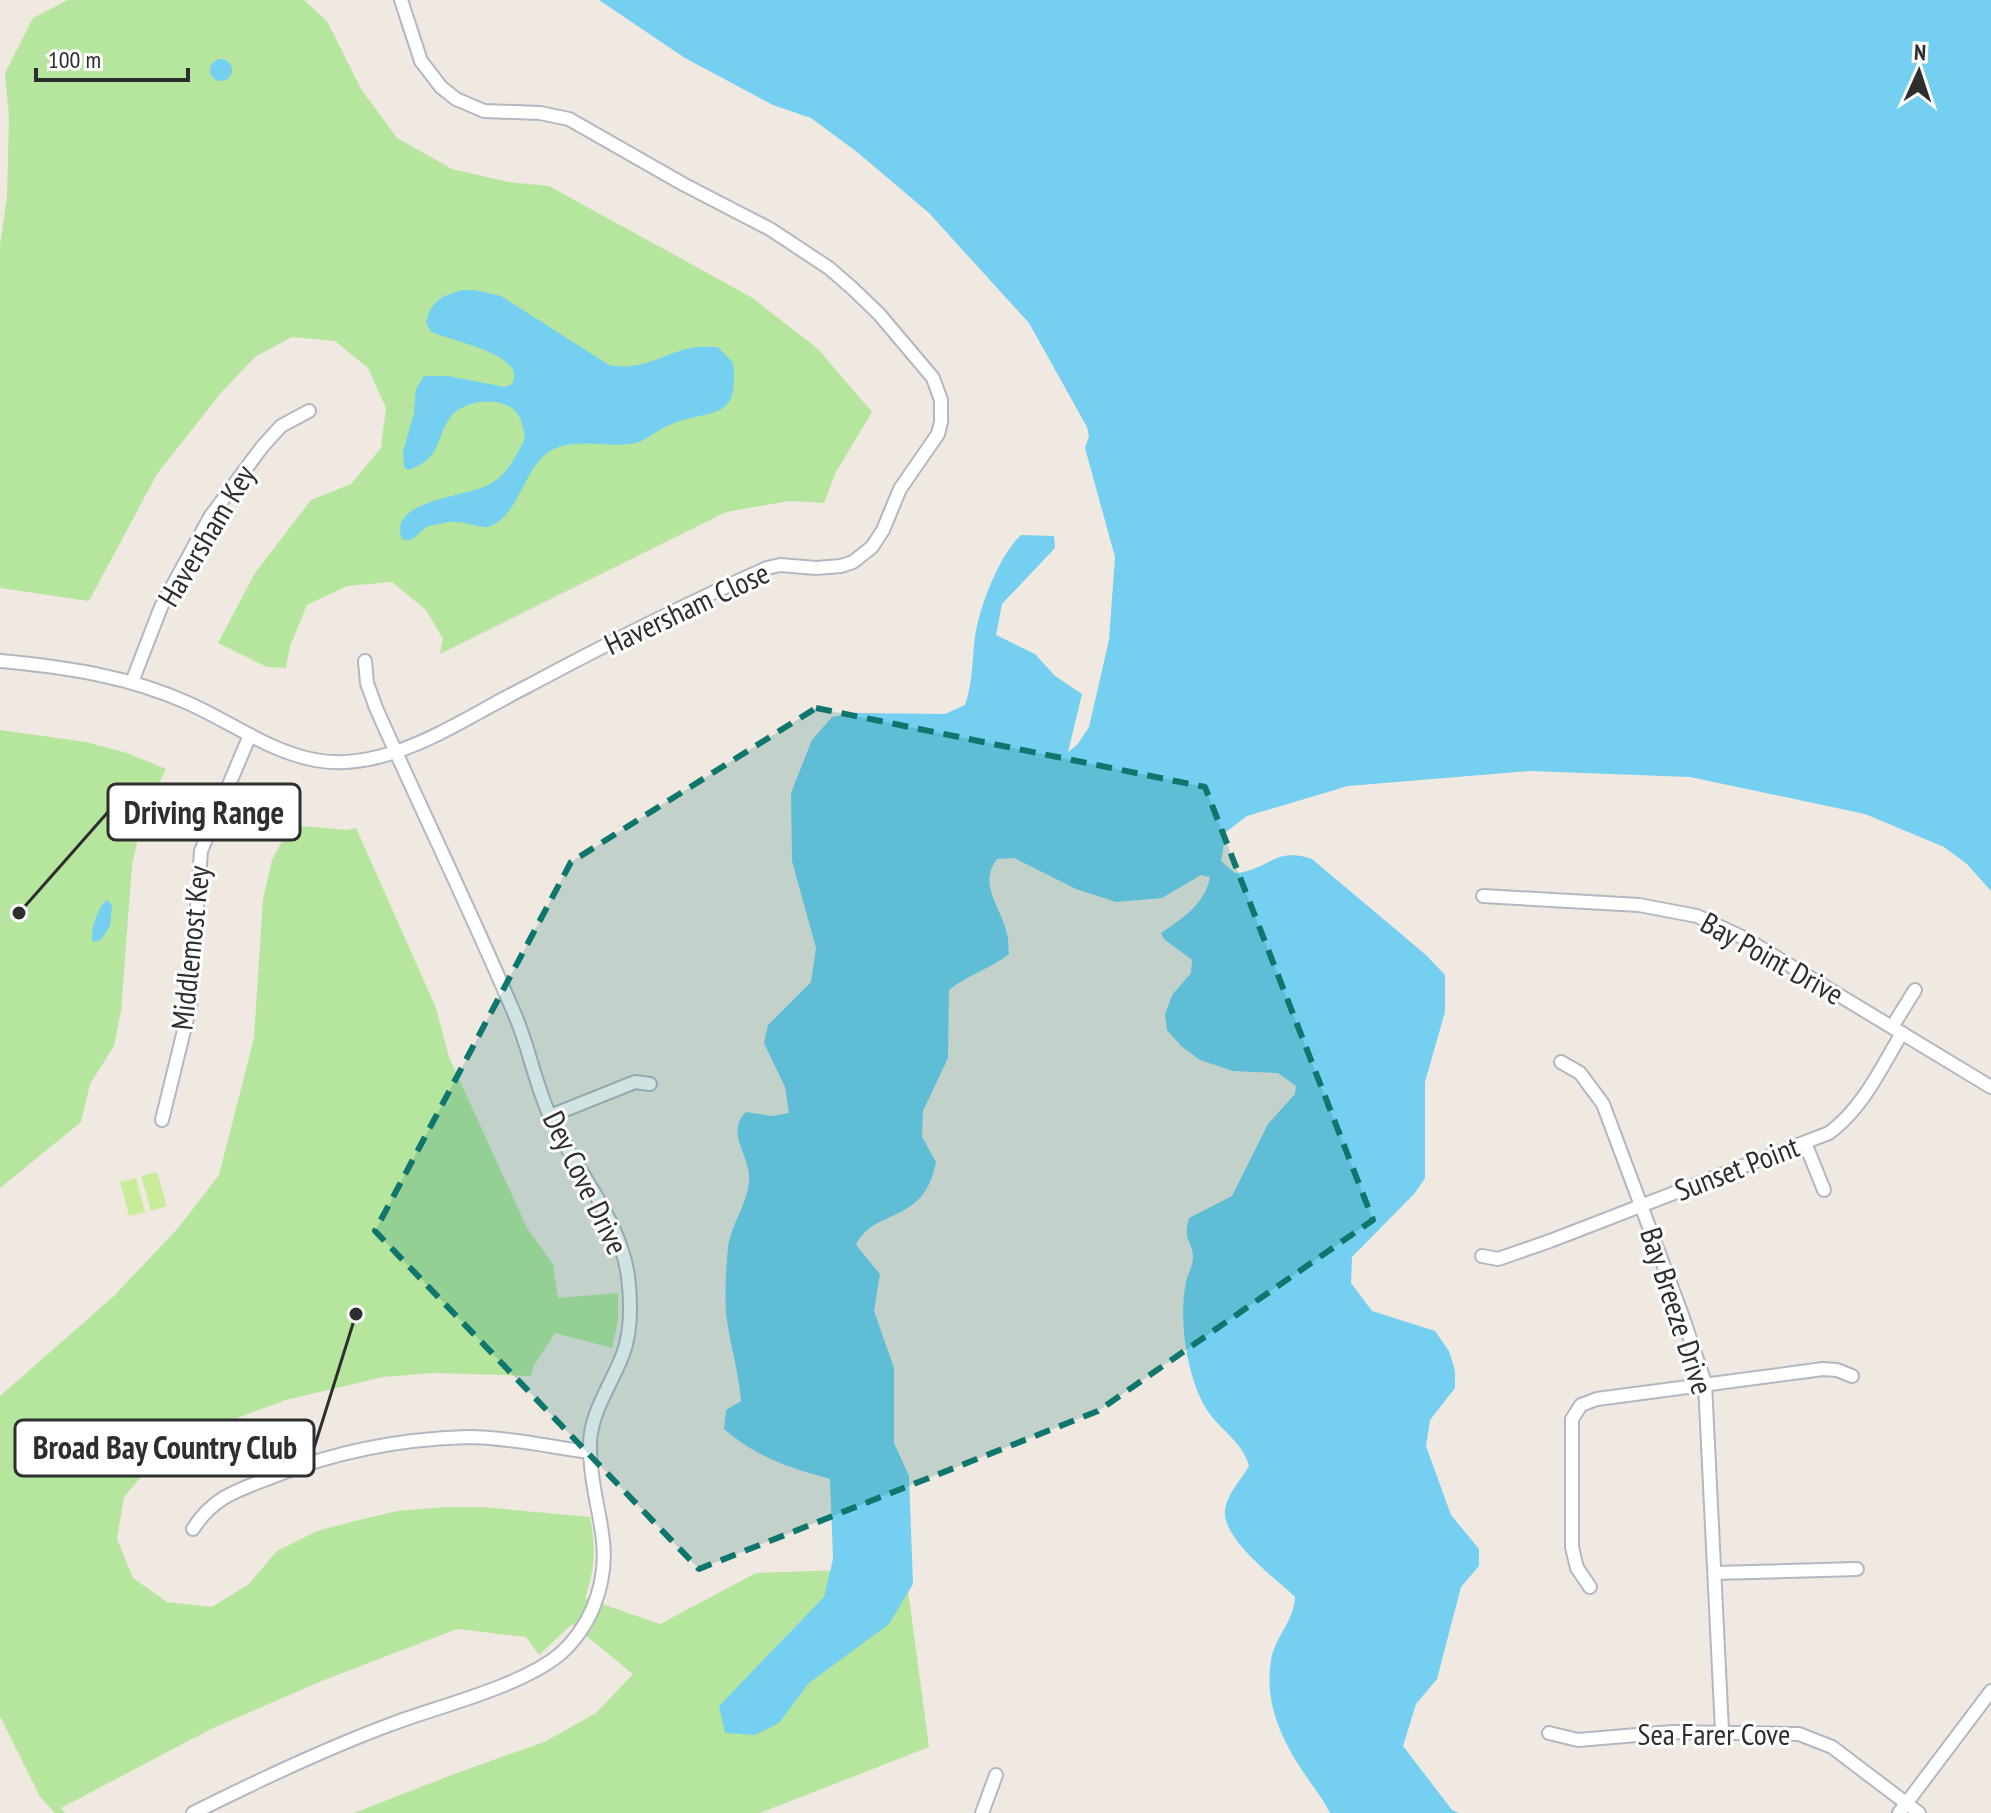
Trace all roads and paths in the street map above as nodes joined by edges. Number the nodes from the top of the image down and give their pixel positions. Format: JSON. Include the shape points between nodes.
{"nodes":[{"id":1,"x":401,"y":0,"type":"edge"},
{"id":2,"x":309,"y":411,"type":"dead end"},
{"id":3,"x":0,"y":661,"type":"edge"},
{"id":4,"x":365,"y":661,"type":"dead end"},
{"id":5,"x":132,"y":682,"type":"junction"},
{"id":6,"x":250,"y":735,"type":"junction"},
{"id":7,"x":396,"y":752,"type":"junction"},
{"id":8,"x":1483,"y":896,"type":"dead end"},
{"id":9,"x":1915,"y":990,"type":"dead end"},
{"id":10,"x":1897,"y":1030,"type":"junction"},
{"id":11,"x":1561,"y":1062,"type":"dead end"},
{"id":12,"x":650,"y":1084,"type":"dead end"},
{"id":13,"x":1991,"y":1087,"type":"edge"},
{"id":14,"x":550,"y":1116,"type":"junction"},
{"id":15,"x":162,"y":1120,"type":"dead end"},
{"id":16,"x":1805,"y":1143,"type":"junction"},
{"id":17,"x":1824,"y":1190,"type":"dead end"},
{"id":18,"x":1641,"y":1205,"type":"junction"},
{"id":19,"x":1482,"y":1256,"type":"dead end"},
{"id":20,"x":1852,"y":1376,"type":"dead end"},
{"id":21,"x":1705,"y":1383,"type":"junction"},
{"id":22,"x":589,"y":1452,"type":"junction"},
{"id":23,"x":193,"y":1529,"type":"dead end"},
{"id":24,"x":1857,"y":1569,"type":"dead end"},
{"id":25,"x":1715,"y":1573,"type":"junction"},
{"id":26,"x":1590,"y":1587,"type":"dead end"},
{"id":27,"x":1991,"y":1691,"type":"edge"},
{"id":28,"x":1722,"y":1731,"type":"junction"},
{"id":29,"x":1549,"y":1733,"type":"dead end"},
{"id":30,"x":996,"y":1775,"type":"dead end"},
{"id":31,"x":1903,"y":1808,"type":"edge"},
{"id":32,"x":193,"y":1813,"type":"edge"},
{"id":33,"x":982,"y":1813,"type":"edge"},
{"id":34,"x":1919,"y":1813,"type":"edge"}],
"edges":[{"from":1,"to":7,"type":"street","name":"Haversham Close","via":[[421,61],[456,99],[484,111],[552,114],[580,124],[770,229],[829,268],[879,314],[933,378],[942,412],[938,434],[910,472],[880,537],[853,562],[830,568],[767,568]]},
{"from":2,"to":5,"type":"street","name":"Haversham Key","via":[[281,426],[210,517],[161,607]]},
{"from":3,"to":5,"type":"street","name":"Haversham Close","via":[[64,667]]},
{"from":4,"to":7,"type":"street","name":"Dey Cove Drive","via":[[367,683]]},
{"from":5,"to":6,"type":"street","name":"Haversham Close","via":[[193,705]]},
{"from":6,"to":7,"type":"street","name":"Haversham Close","via":[[317,761],[354,762]]},
{"from":6,"to":15,"type":"street","name":"Middlemost Key","via":[[201,851],[190,1006]]},
{"from":7,"to":14,"type":"street","name":"Dey Cove Drive","via":[[517,1018]]},
{"from":8,"to":10,"type":"street","name":"Bay Point Drive","via":[[1639,905],[1697,916],[1746,939]]},
{"from":9,"to":10,"type":"street","name":"Sunset Point"},
{"from":10,"to":13,"type":"street","name":"Bay Point Drive"},
{"from":10,"to":16,"type":"street","name":"Sunset Point","via":[[1848,1118]]},
{"from":11,"to":18,"type":"street","name":"Bay Breeze Drive","via":[[1580,1073],[1603,1104]]},
{"from":12,"to":14,"type":"street","via":[[635,1082]]},
{"from":14,"to":22,"type":"street","name":"Dey Cove Drive","via":[[600,1203],[627,1271],[629,1334],[596,1417]]},
{"from":16,"to":17,"type":"street"},
{"from":16,"to":18,"type":"street","name":"Sunset Point"},
{"from":18,"to":19,"type":"street","name":"Sunset Point","via":[[1498,1259]]},
{"from":18,"to":21,"type":"street","name":"Bay Breeze Drive"},
{"from":20,"to":21,"type":"street","via":[[1823,1369]]},
{"from":21,"to":25,"type":"street","name":"Bay Breeze Drive"},
{"from":21,"to":26,"type":"street","via":[[1597,1399],[1575,1411],[1570,1439],[1572,1547],[1577,1568]]},
{"from":22,"to":23,"type":"street","via":[[471,1437],[381,1444],[316,1459],[234,1492],[205,1510]]},
{"from":22,"to":32,"type":"street","name":"Dey Cove Drive","via":[[606,1555],[602,1586],[589,1617],[562,1653],[533,1673],[385,1726]]},
{"from":24,"to":25,"type":"street"},
{"from":25,"to":28,"type":"street","name":"Bay Breeze Drive"},
{"from":27,"to":31,"type":"street"},
{"from":28,"to":29,"type":"street","name":"Sea Farer Cove","via":[[1578,1740]]},
{"from":28,"to":31,"type":"street","name":"Sea Farer Cove","via":[[1785,1731],[1815,1738]]},
{"from":30,"to":33,"type":"street"},
{"from":31,"to":34,"type":"street","name":"Sea Farer Cove"}]}
